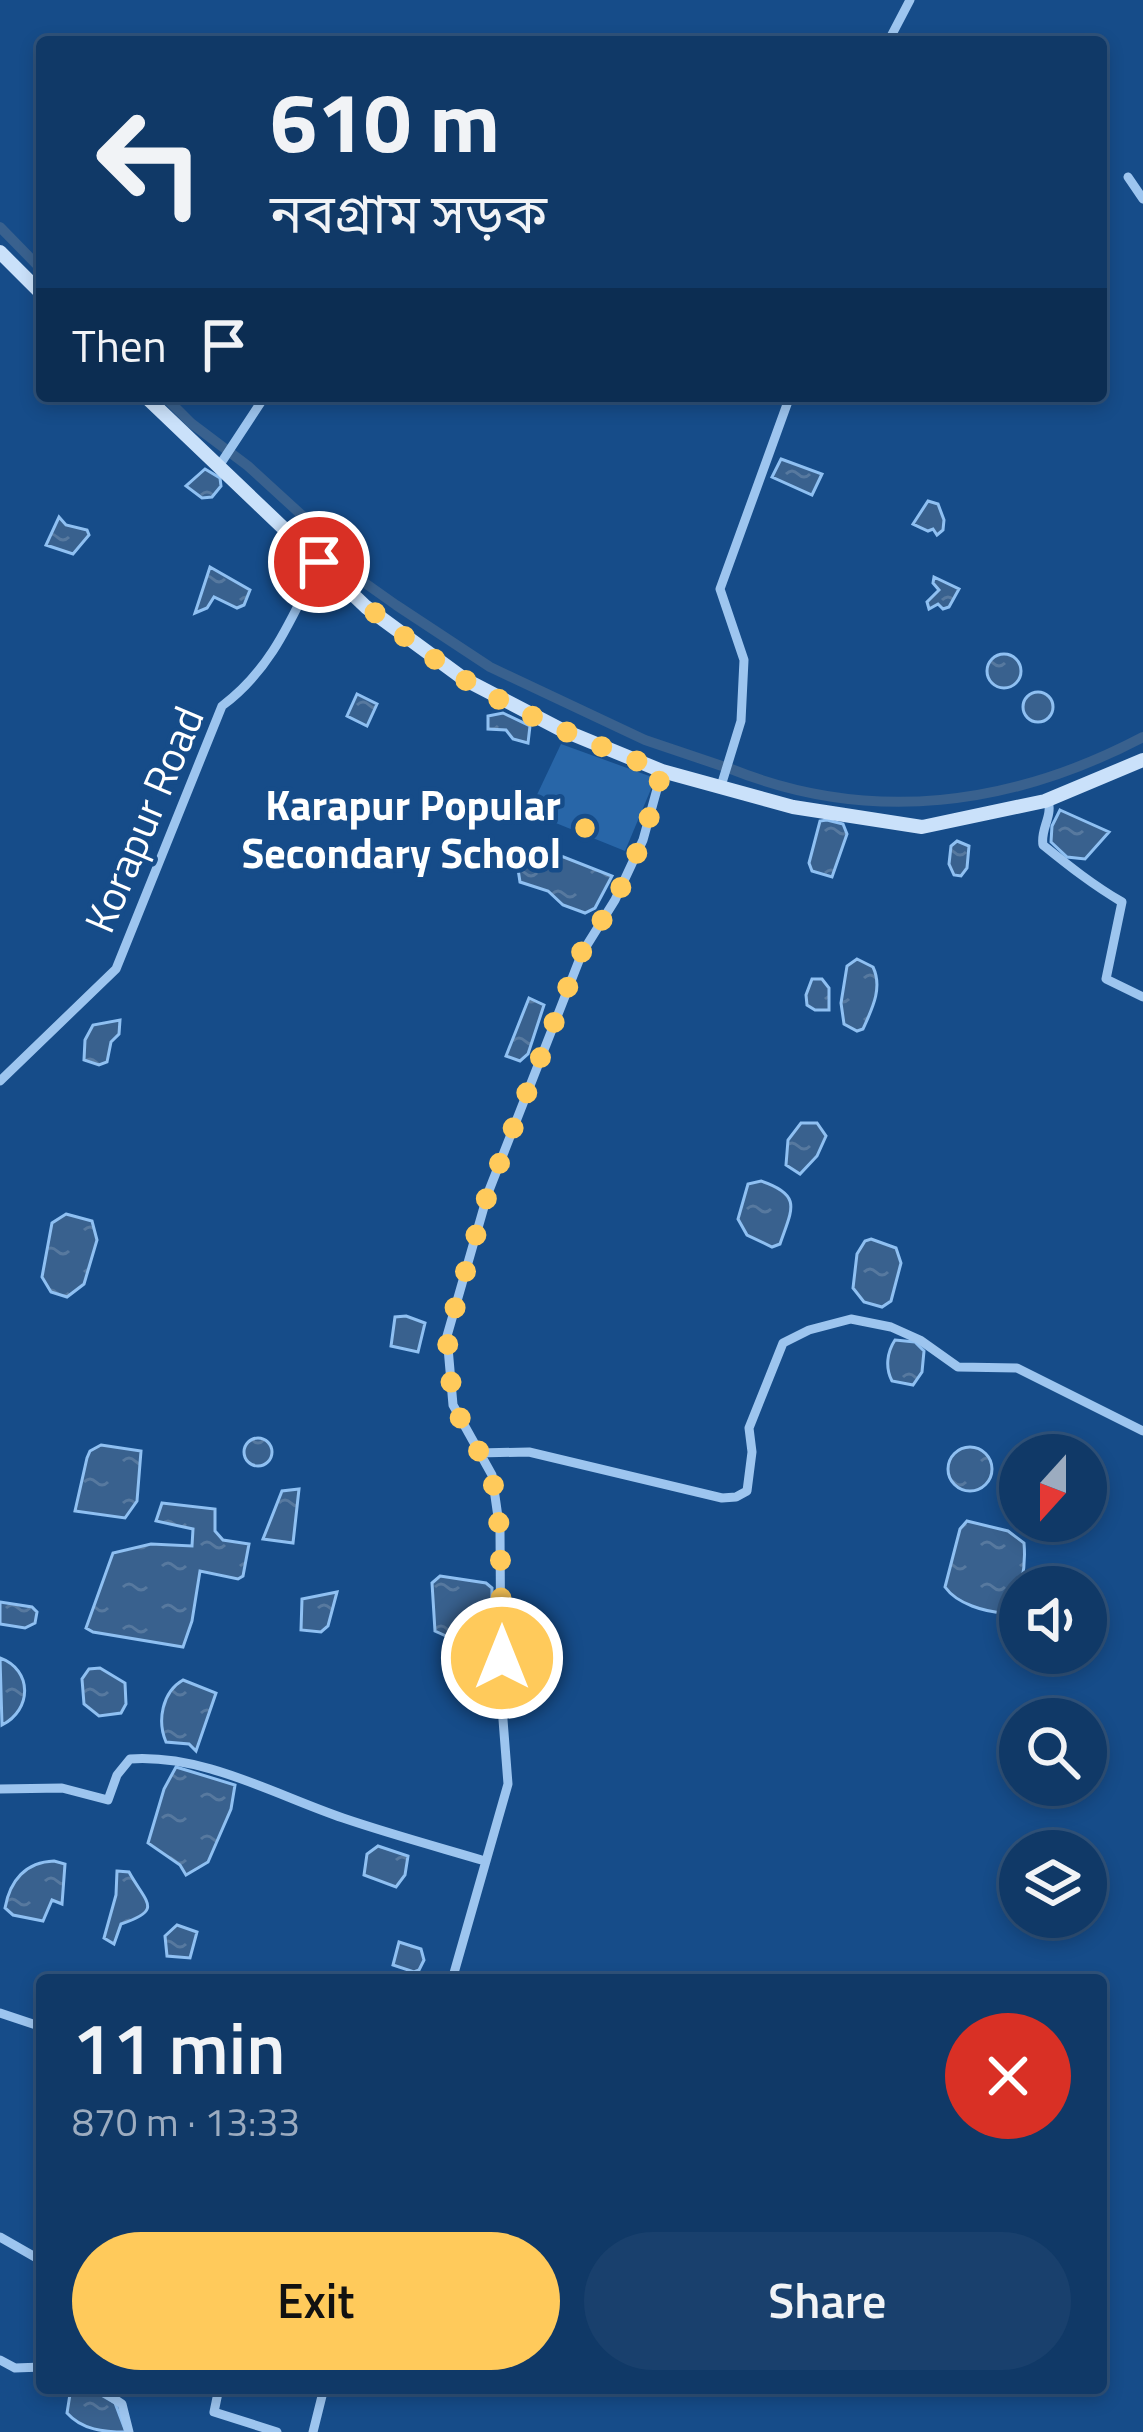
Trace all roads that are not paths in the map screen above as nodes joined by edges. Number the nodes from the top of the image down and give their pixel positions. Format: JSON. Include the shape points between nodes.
{"nodes":[{"id":1,"x":910,"y":0,"type":"edge"},
{"id":2,"x":891,"y":36,"type":"edge"},
{"id":3,"x":1128,"y":177,"type":"dead end"},
{"id":4,"x":1143,"y":199,"type":"edge"},
{"id":5,"x":0,"y":252,"type":"edge"},
{"id":6,"x":36,"y":288,"type":"edge"},
{"id":7,"x":152,"y":402,"type":"edge"},
{"id":8,"x":261,"y":402,"type":"edge"},
{"id":9,"x":788,"y":402,"type":"edge"},
{"id":10,"x":218,"y":466,"type":"junction"},
{"id":11,"x":319,"y":562,"type":"junction"},
{"id":12,"x":1143,"y":760,"type":"edge"},
{"id":13,"x":662,"y":771,"type":"junction"},
{"id":14,"x":721,"y":786,"type":"junction"},
{"id":15,"x":1048,"y":800,"type":"junction"},
{"id":16,"x":1143,"y":997,"type":"edge"},
{"id":17,"x":0,"y":1081,"type":"edge"},
{"id":18,"x":1143,"y":1431,"type":"edge"},
{"id":19,"x":478,"y":1453,"type":"junction"},
{"id":20,"x":0,"y":1789,"type":"edge"},
{"id":21,"x":485,"y":1861,"type":"junction"},
{"id":22,"x":454,"y":1974,"type":"edge"},
{"id":23,"x":0,"y":2013,"type":"edge"},
{"id":24,"x":36,"y":2025,"type":"edge"},
{"id":25,"x":0,"y":2237,"type":"edge"},
{"id":26,"x":36,"y":2257,"type":"edge"},
{"id":27,"x":0,"y":2360,"type":"edge"},
{"id":28,"x":36,"y":2367,"type":"edge"},
{"id":29,"x":107,"y":2394,"type":"edge"},
{"id":30,"x":218,"y":2394,"type":"edge"},
{"id":31,"x":322,"y":2394,"type":"edge"},
{"id":32,"x":129,"y":2432,"type":"edge"},
{"id":33,"x":277,"y":2432,"type":"edge"},
{"id":34,"x":313,"y":2432,"type":"edge"}],
"edges":[{"from":1,"to":2,"type":"street"},
{"from":3,"to":4,"type":"street"},
{"from":5,"to":6,"type":"main road"},
{"from":7,"to":10,"type":"main road"},
{"from":8,"to":10,"type":"street"},
{"from":9,"to":14,"type":"street","via":[[720,589],[744,660],[741,721]]},
{"from":10,"to":11,"type":"main road"},
{"from":11,"to":13,"type":"main road","via":[[366,608],[464,679]]},
{"from":11,"to":17,"type":"street","name":"Korapur Road","via":[[270,662],[222,706],[116,969]]},
{"from":12,"to":15,"type":"main road"},
{"from":13,"to":14,"type":"main road"},
{"from":13,"to":19,"type":"street","via":[[643,840],[581,953],[464,1269],[447,1336],[453,1405]]},
{"from":14,"to":15,"type":"main road","via":[[793,807],[922,827]]},
{"from":15,"to":16,"type":"street","via":[[1043,845],[1122,902],[1106,979]]},
{"from":18,"to":19,"type":"street","via":[[1017,1368],[958,1367],[908,1334],[851,1319],[783,1343],[749,1428],[747,1491],[736,1497],[529,1452]]},
{"from":19,"to":21,"type":"street","via":[[492,1475],[500,1531],[508,1784]]},
{"from":20,"to":21,"type":"street","via":[[62,1788],[108,1800],[130,1759],[160,1757]]},
{"from":21,"to":22,"type":"street"},
{"from":23,"to":24,"type":"street"},
{"from":25,"to":26,"type":"street"},
{"from":27,"to":28,"type":"street"},
{"from":29,"to":32,"type":"street","via":[[122,2404]]},
{"from":30,"to":33,"type":"street","via":[[214,2412]]},
{"from":31,"to":34,"type":"street"}]}
